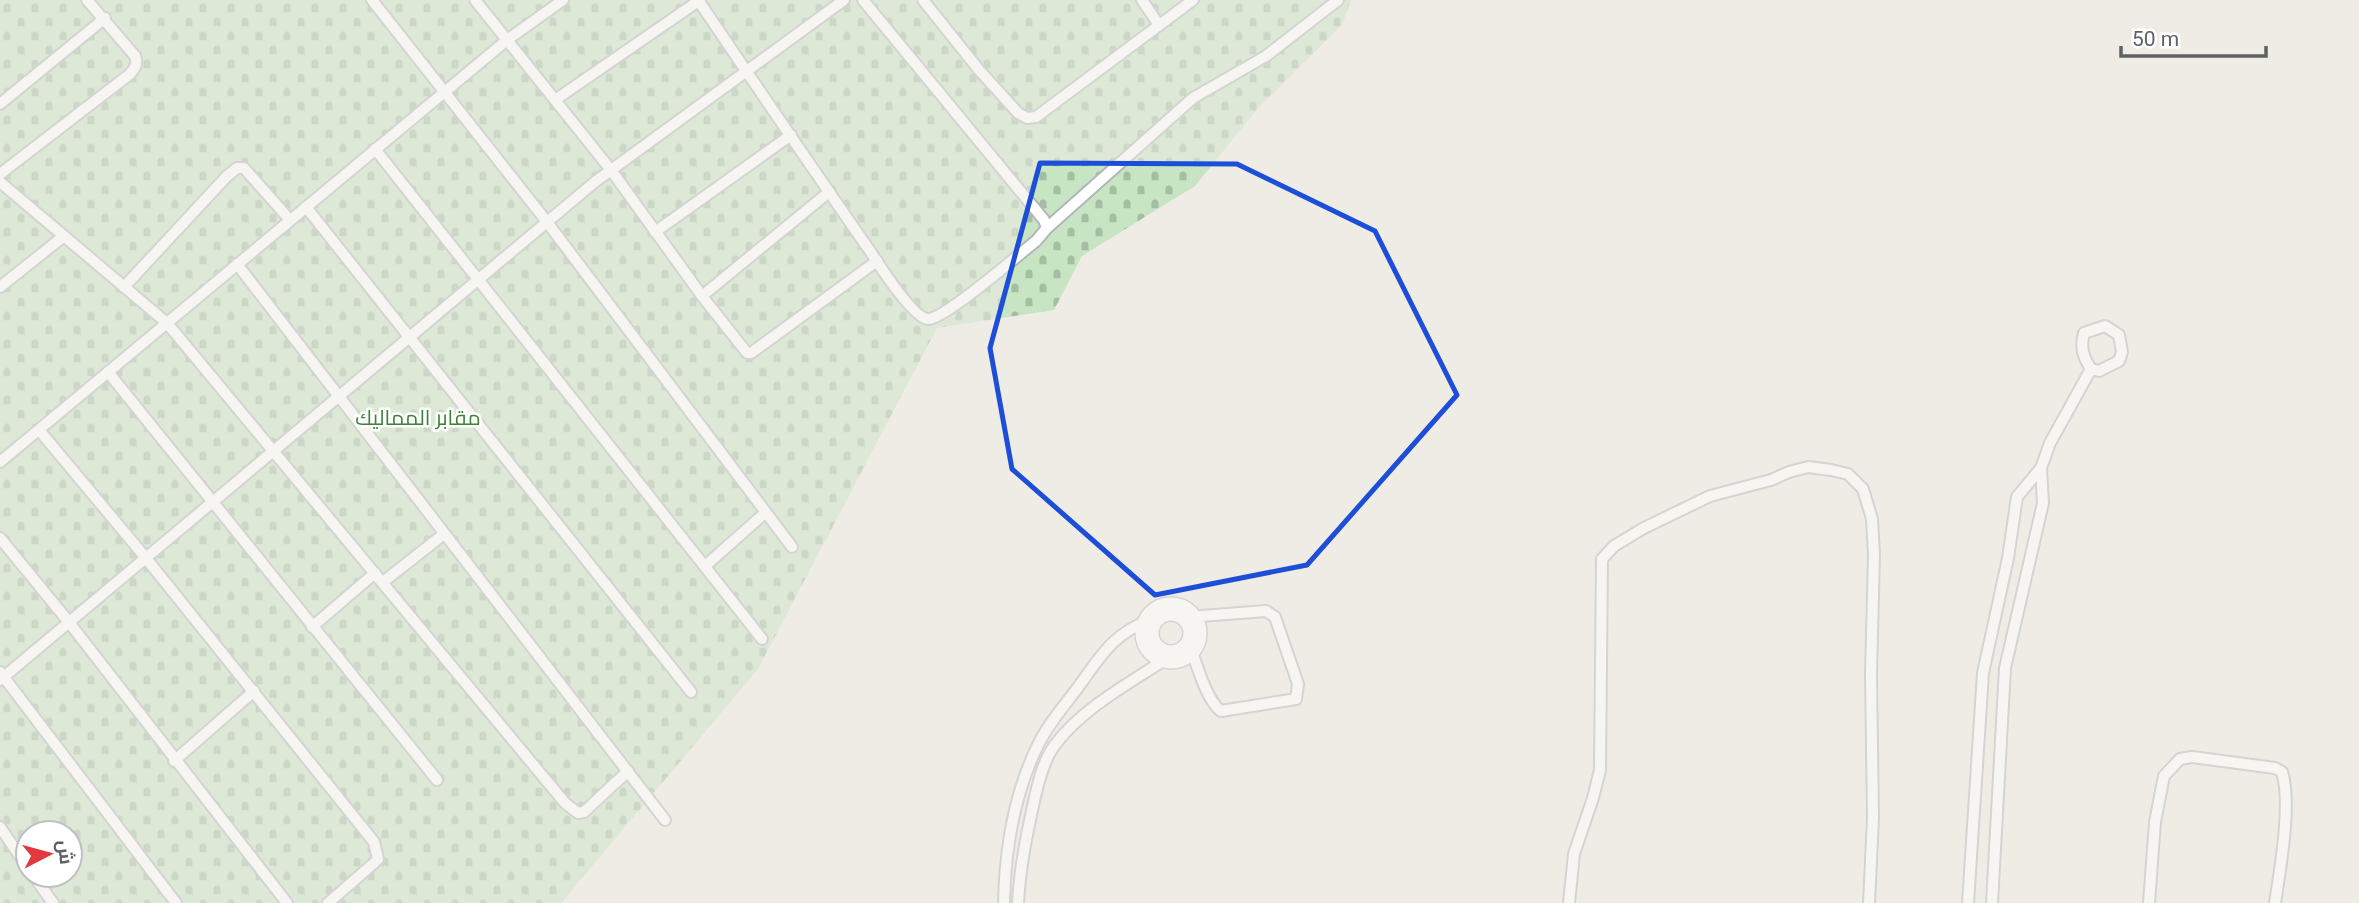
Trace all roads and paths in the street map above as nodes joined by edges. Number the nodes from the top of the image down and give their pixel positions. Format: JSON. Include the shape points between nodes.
{"nodes":[{"id":1,"x":87,"y":0,"type":"edge"},
{"id":2,"x":372,"y":0,"type":"edge"},
{"id":3,"x":475,"y":0,"type":"edge"},
{"id":4,"x":563,"y":0,"type":"edge"},
{"id":5,"x":699,"y":0,"type":"edge"},
{"id":6,"x":844,"y":0,"type":"edge"},
{"id":7,"x":863,"y":0,"type":"edge"},
{"id":8,"x":923,"y":0,"type":"edge"},
{"id":9,"x":1142,"y":0,"type":"edge"},
{"id":10,"x":1193,"y":0,"type":"edge"},
{"id":11,"x":1338,"y":0,"type":"edge"},
{"id":12,"x":105,"y":18,"type":"junction"},
{"id":13,"x":1159,"y":25,"type":"junction"},
{"id":14,"x":507,"y":40,"type":"junction"},
{"id":15,"x":747,"y":71,"type":"junction"},
{"id":16,"x":443,"y":92,"type":"junction"},
{"id":17,"x":555,"y":100,"type":"junction"},
{"id":18,"x":0,"y":104,"type":"edge"},
{"id":19,"x":790,"y":135,"type":"junction"},
{"id":20,"x":375,"y":149,"type":"junction"},
{"id":21,"x":611,"y":170,"type":"junction"},
{"id":22,"x":0,"y":174,"type":"edge"},
{"id":23,"x":0,"y":181,"type":"edge"},
{"id":24,"x":829,"y":192,"type":"junction"},
{"id":25,"x":5,"y":193,"type":"edge"},
{"id":26,"x":306,"y":207,"type":"junction"},
{"id":27,"x":290,"y":220,"type":"junction"},
{"id":28,"x":547,"y":222,"type":"junction"},
{"id":29,"x":1047,"y":228,"type":"junction"},
{"id":30,"x":655,"y":232,"type":"junction"},
{"id":31,"x":64,"y":236,"type":"junction"},
{"id":32,"x":877,"y":261,"type":"junction"},
{"id":33,"x":237,"y":264,"type":"junction"},
{"id":34,"x":479,"y":279,"type":"junction"},
{"id":35,"x":0,"y":287,"type":"edge"},
{"id":36,"x":124,"y":287,"type":"junction"},
{"id":37,"x":702,"y":296,"type":"junction"},
{"id":38,"x":167,"y":323,"type":"junction"},
{"id":39,"x":408,"y":338,"type":"junction"},
{"id":40,"x":2091,"y":369,"type":"junction"},
{"id":41,"x":108,"y":372,"type":"junction"},
{"id":42,"x":337,"y":396,"type":"junction"},
{"id":43,"x":39,"y":430,"type":"junction"},
{"id":44,"x":274,"y":449,"type":"junction"},
{"id":45,"x":2,"y":456,"type":"edge"},
{"id":46,"x":2041,"y":468,"type":"junction"},
{"id":47,"x":211,"y":502,"type":"junction"},
{"id":48,"x":765,"y":513,"type":"junction"},
{"id":49,"x":444,"y":534,"type":"junction"},
{"id":50,"x":0,"y":538,"type":"edge"},
{"id":51,"x":792,"y":547,"type":"dead end"},
{"id":52,"x":145,"y":557,"type":"junction"},
{"id":53,"x":705,"y":566,"type":"junction"},
{"id":54,"x":379,"y":578,"type":"junction"},
{"id":55,"x":1188,"y":617,"type":"junction"},
{"id":56,"x":1152,"y":619,"type":"junction"},
{"id":57,"x":68,"y":621,"type":"junction"},
{"id":58,"x":312,"y":627,"type":"junction"},
{"id":59,"x":1992,"y":632,"type":"junction"},
{"id":60,"x":762,"y":639,"type":"dead end"},
{"id":61,"x":2011,"y":639,"type":"junction"},
{"id":62,"x":1190,"y":647,"type":"junction"},
{"id":63,"x":1169,"y":657,"type":"junction"},
{"id":64,"x":1,"y":676,"type":"edge"},
{"id":65,"x":254,"y":691,"type":"junction"},
{"id":66,"x":691,"y":692,"type":"dead end"},
{"id":67,"x":174,"y":761,"type":"junction"},
{"id":68,"x":628,"y":771,"type":"junction"},
{"id":69,"x":437,"y":780,"type":"dead end"},
{"id":70,"x":665,"y":820,"type":"dead end"},
{"id":71,"x":0,"y":827,"type":"edge"},
{"id":72,"x":14,"y":848,"type":"edge"},
{"id":73,"x":176,"y":903,"type":"edge"},
{"id":74,"x":287,"y":903,"type":"edge"},
{"id":75,"x":328,"y":903,"type":"edge"},
{"id":76,"x":1004,"y":903,"type":"edge"},
{"id":77,"x":1018,"y":903,"type":"edge"},
{"id":78,"x":1569,"y":903,"type":"edge"},
{"id":79,"x":1869,"y":903,"type":"edge"},
{"id":80,"x":1968,"y":903,"type":"edge"},
{"id":81,"x":1992,"y":903,"type":"edge"},
{"id":82,"x":2149,"y":903,"type":"edge"},
{"id":83,"x":2275,"y":903,"type":"edge"}],
"edges":[{"from":1,"to":12,"type":"lane"},
{"from":2,"to":16,"type":"lane"},
{"from":3,"to":14,"type":"lane"},
{"from":4,"to":14,"type":"lane"},
{"from":5,"to":15,"type":"lane"},
{"from":5,"to":17,"type":"lane"},
{"from":6,"to":15,"type":"lane"},
{"from":7,"to":29,"type":"lane"},
{"from":8,"to":13,"type":"lane","via":[[979,70],[1027,118],[1036,117]]},
{"from":9,"to":13,"type":"lane"},
{"from":10,"to":13,"type":"lane"},
{"from":11,"to":29,"type":"lane","via":[[1266,56],[1193,98]]},
{"from":12,"to":18,"type":"lane"},
{"from":12,"to":22,"type":"lane","via":[[135,56],[135,67]]},
{"from":14,"to":16,"type":"lane"},
{"from":14,"to":17,"type":"lane"},
{"from":15,"to":19,"type":"lane"},
{"from":15,"to":21,"type":"lane"},
{"from":16,"to":20,"type":"lane"},
{"from":16,"to":28,"type":"lane"},
{"from":17,"to":21,"type":"lane"},
{"from":19,"to":24,"type":"lane"},
{"from":19,"to":30,"type":"lane"},
{"from":20,"to":26,"type":"lane"},
{"from":20,"to":34,"type":"lane"},
{"from":21,"to":28,"type":"lane"},
{"from":21,"to":30,"type":"lane"},
{"from":23,"to":25,"type":"lane"},
{"from":24,"to":32,"type":"lane"},
{"from":24,"to":37,"type":"lane"},
{"from":25,"to":31,"type":"lane"},
{"from":26,"to":27,"type":"lane"},
{"from":26,"to":39,"type":"lane"},
{"from":27,"to":33,"type":"lane"},
{"from":27,"to":36,"type":"lane","via":[[247,171],[237,168]]},
{"from":28,"to":34,"type":"lane"},
{"from":28,"to":48,"type":"lane"},
{"from":29,"to":32,"type":"lane","via":[[952,307],[930,319],[913,310]]},
{"from":30,"to":37,"type":"lane"},
{"from":31,"to":35,"type":"lane"},
{"from":31,"to":36,"type":"lane"},
{"from":32,"to":37,"type":"lane","via":[[751,353]]},
{"from":33,"to":38,"type":"lane"},
{"from":33,"to":42,"type":"lane"},
{"from":34,"to":39,"type":"lane"},
{"from":34,"to":53,"type":"lane"},
{"from":36,"to":38,"type":"lane"},
{"from":38,"to":41,"type":"lane"},
{"from":38,"to":44,"type":"lane"},
{"from":39,"to":42,"type":"lane"},
{"from":39,"to":66,"type":"lane"},
{"from":40,"to":40,"type":"lane","via":[[2082,352],[2084,333],[2105,326],[2119,335],[2122,352],[2119,361],[2099,371]]},
{"from":40,"to":46,"type":"lane"},
{"from":41,"to":43,"type":"lane"},
{"from":41,"to":47,"type":"lane"},
{"from":42,"to":44,"type":"lane"},
{"from":42,"to":49,"type":"lane"},
{"from":43,"to":45,"type":"lane"},
{"from":43,"to":52,"type":"lane"},
{"from":44,"to":47,"type":"lane"},
{"from":44,"to":54,"type":"lane"},
{"from":46,"to":59,"type":"lane","via":[[2017,497]]},
{"from":46,"to":61,"type":"lane","via":[[2043,503]]},
{"from":47,"to":52,"type":"lane"},
{"from":47,"to":58,"type":"lane"},
{"from":48,"to":51,"type":"lane"},
{"from":48,"to":53,"type":"lane"},
{"from":49,"to":54,"type":"lane"},
{"from":49,"to":68,"type":"lane"},
{"from":50,"to":57,"type":"lane"},
{"from":52,"to":57,"type":"lane"},
{"from":52,"to":65,"type":"lane"},
{"from":53,"to":60,"type":"lane"},
{"from":54,"to":58,"type":"lane"},
{"from":54,"to":68,"type":"lane","via":[[565,803],[584,812]]},
{"from":55,"to":56,"type":"street","via":[[1174,609]]},
{"from":55,"to":62,"type":"street","via":[[1195,631]]},
{"from":55,"to":62,"type":"lane","via":[[1272,614],[1298,684],[1296,699],[1221,711]]},
{"from":56,"to":63,"type":"street","via":[[1149,642]]},
{"from":56,"to":76,"type":"lane","via":[[1134,626],[1101,653],[1038,745],[1011,822]]},
{"from":57,"to":64,"type":"lane"},
{"from":57,"to":67,"type":"lane"},
{"from":58,"to":69,"type":"lane"},
{"from":59,"to":61,"type":"lane"},
{"from":59,"to":80,"type":"lane","via":[[1983,673]]},
{"from":61,"to":81,"type":"lane","via":[[2004,681]]},
{"from":62,"to":63,"type":"street"},
{"from":63,"to":77,"type":"lane","via":[[1088,713],[1052,748],[1026,833]]},
{"from":64,"to":73,"type":"lane"},
{"from":65,"to":67,"type":"lane"},
{"from":65,"to":75,"type":"lane","via":[[374,842],[378,859]]},
{"from":67,"to":74,"type":"lane"},
{"from":68,"to":70,"type":"lane"},
{"from":71,"to":72,"type":"lane"},
{"from":78,"to":79,"type":"lane","via":[[1574,854],[1600,770],[1602,559],[1644,528],[1710,496],[1808,467],[1848,474],[1863,489],[1872,519]]},
{"from":82,"to":83,"type":"lane","via":[[2155,822],[2164,776],[2180,759],[2192,757],[2282,772],[2286,783]]}]}
